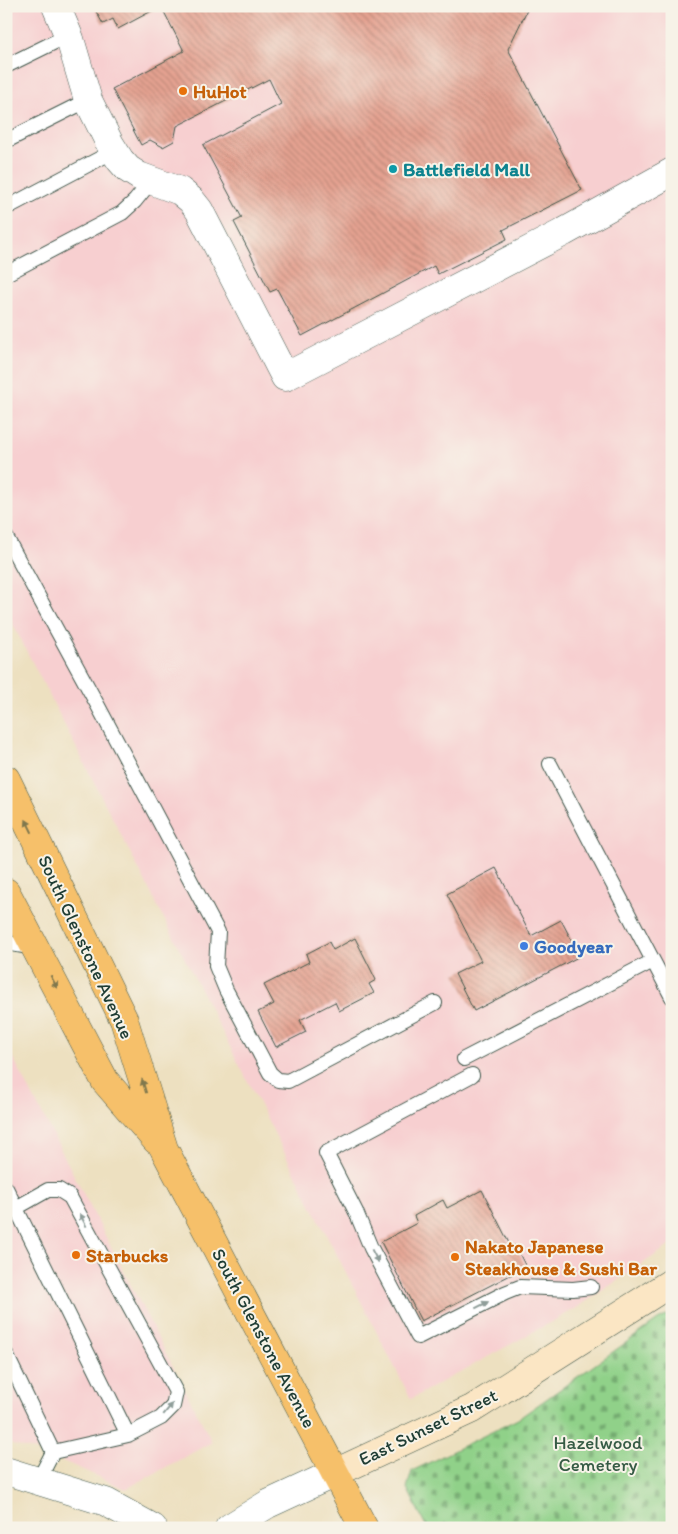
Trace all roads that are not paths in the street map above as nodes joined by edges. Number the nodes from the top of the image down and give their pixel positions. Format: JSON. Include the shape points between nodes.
{"nodes":[{"id":1,"x":56,"y":6,"type":"edge"},
{"id":2,"x":69,"y":35,"type":"junction"},
{"id":3,"x":6,"y":66,"type":"edge"},
{"id":4,"x":88,"y":100,"type":"junction"},
{"id":5,"x":6,"y":141,"type":"edge"},
{"id":6,"x":114,"y":151,"type":"junction"},
{"id":7,"x":672,"y":172,"type":"edge"},
{"id":8,"x":152,"y":180,"type":"junction"},
{"id":9,"x":6,"y":208,"type":"edge"},
{"id":10,"x":6,"y":274,"type":"edge"},
{"id":11,"x":6,"y":537,"type":"edge"},
{"id":12,"x":550,"y":764,"type":"dead end"},
{"id":13,"x":6,"y":779,"type":"edge"},
{"id":14,"x":6,"y":892,"type":"edge"},
{"id":15,"x":6,"y":943,"type":"edge"},
{"id":16,"x":36,"y":948,"type":"junction"},
{"id":17,"x":653,"y":961,"type":"junction"},
{"id":18,"x":672,"y":997,"type":"edge"},
{"id":19,"x":435,"y":1004,"type":"dead end"},
{"id":20,"x":464,"y":1059,"type":"dead end"},
{"id":21,"x":472,"y":1075,"type":"dead end"},
{"id":22,"x":164,"y":1149,"type":"junction"},
{"id":23,"x":6,"y":1188,"type":"edge"},
{"id":24,"x":16,"y":1208,"type":"junction"},
{"id":25,"x":672,"y":1282,"type":"edge"},
{"id":26,"x":592,"y":1288,"type":"dead end"},
{"id":27,"x":6,"y":1354,"type":"edge"},
{"id":28,"x":128,"y":1436,"type":"junction"},
{"id":29,"x":53,"y":1452,"type":"junction"},
{"id":30,"x":6,"y":1471,"type":"edge"},
{"id":31,"x":335,"y":1472,"type":"junction"},
{"id":32,"x":38,"y":1481,"type":"junction"},
{"id":33,"x":153,"y":1528,"type":"edge"},
{"id":34,"x":229,"y":1528,"type":"edge"},
{"id":35,"x":364,"y":1528,"type":"edge"}],
"edges":[{"from":1,"to":2,"type":"street"},
{"from":2,"to":3,"type":"lane"},
{"from":2,"to":4,"type":"street"},
{"from":4,"to":5,"type":"lane"},
{"from":4,"to":6,"type":"street"},
{"from":6,"to":8,"type":"street","via":[[128,169]]},
{"from":6,"to":9,"type":"lane"},
{"from":7,"to":8,"type":"street","via":[[285,377],[199,210],[180,191]]},
{"from":8,"to":10,"type":"lane","via":[[122,213]]},
{"from":11,"to":19,"type":"lane","via":[[218,932],[216,966],[270,1073],[278,1080],[288,1081]]},
{"from":12,"to":17,"type":"lane"},
{"from":22,"to":13,"type":"main road","name":"South Glenstone Avenue","one_way":true,"via":[[124,1020]]},
{"from":14,"to":16,"type":"main road","name":"South Glenstone Avenue"},
{"from":15,"to":16,"type":"lane"},
{"from":16,"to":22,"type":"main road","name":"South Glenstone Avenue","one_way":true,"via":[[105,1081]]},
{"from":17,"to":18,"type":"lane"},
{"from":17,"to":20,"type":"lane"},
{"from":21,"to":26,"type":"lane","one_way":true,"via":[[326,1154],[418,1337],[520,1287]]},
{"from":22,"to":31,"type":"main road","name":"South Glenstone Avenue"},
{"from":23,"to":24,"type":"lane"},
{"from":24,"to":28,"type":"lane"},
{"from":28,"to":24,"type":"lane","one_way":true,"via":[[161,1418],[173,1406],[176,1392],[70,1197],[60,1190],[48,1190]]},
{"from":25,"to":31,"type":"main road","name":"East Sunset Street","via":[[472,1409]]},
{"from":27,"to":29,"type":"lane"},
{"from":28,"to":29,"type":"lane"},
{"from":29,"to":32,"type":"lane"},
{"from":30,"to":32,"type":"street"},
{"from":31,"to":34,"type":"street","name":"East Sunset Street","via":[[268,1504]]},
{"from":31,"to":35,"type":"main road","name":"South Glenstone Avenue"},
{"from":32,"to":33,"type":"street","via":[[106,1502]]}]}
